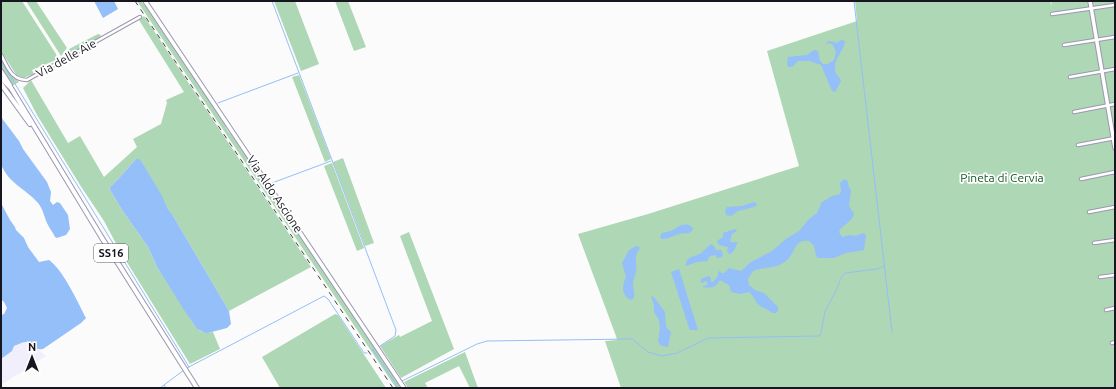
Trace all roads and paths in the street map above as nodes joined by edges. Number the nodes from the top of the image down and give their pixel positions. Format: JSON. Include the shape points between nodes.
{"nodes":[{"id":1,"x":145,"y":1,"type":"edge"},
{"id":2,"x":1090,"y":1,"type":"edge"},
{"id":3,"x":1115,"y":5,"type":"edge"},
{"id":4,"x":1091,"y":8,"type":"junction"},
{"id":5,"x":1052,"y":14,"type":"dead end"},
{"id":6,"x":140,"y":18,"type":"dead end"},
{"id":7,"x":1115,"y":37,"type":"edge"},
{"id":8,"x":1097,"y":40,"type":"junction"},
{"id":9,"x":1064,"y":45,"type":"dead end"},
{"id":10,"x":1,"y":55,"type":"edge"},
{"id":11,"x":1115,"y":69,"type":"edge"},
{"id":12,"x":1,"y":71,"type":"edge"},
{"id":13,"x":1102,"y":72,"type":"junction"},
{"id":14,"x":1070,"y":77,"type":"dead end"},
{"id":15,"x":1,"y":78,"type":"edge"},
{"id":16,"x":1,"y":84,"type":"edge"},
{"id":17,"x":11,"y":88,"type":"junction"},
{"id":18,"x":1115,"y":104,"type":"edge"},
{"id":19,"x":1108,"y":105,"type":"junction"},
{"id":20,"x":1074,"y":112,"type":"dead end"},
{"id":21,"x":40,"y":137,"type":"junction"},
{"id":22,"x":1114,"y":138,"type":"edge"},
{"id":23,"x":1078,"y":144,"type":"dead end"},
{"id":24,"x":1115,"y":148,"type":"edge"},
{"id":25,"x":1115,"y":172,"type":"edge"},
{"id":26,"x":1081,"y":179,"type":"dead end"},
{"id":27,"x":1115,"y":207,"type":"edge"},
{"id":28,"x":1089,"y":212,"type":"dead end"},
{"id":29,"x":1115,"y":240,"type":"edge"},
{"id":30,"x":1094,"y":243,"type":"dead end"},
{"id":31,"x":1115,"y":275,"type":"edge"},
{"id":32,"x":1100,"y":277,"type":"dead end"},
{"id":33,"x":1115,"y":308,"type":"edge"},
{"id":34,"x":1106,"y":310,"type":"dead end"},
{"id":35,"x":197,"y":388,"type":"edge"},
{"id":36,"x":404,"y":388,"type":"edge"}],
"edges":[{"from":1,"to":36,"type":"street","name":"Via Aldo Ascione"},
{"from":2,"to":4,"type":"street"},
{"from":3,"to":4,"type":"street"},
{"from":4,"to":5,"type":"street"},
{"from":4,"to":8,"type":"street"},
{"from":6,"to":10,"type":"street","name":"Via delle Aie","via":[[27,80],[20,80],[13,75]]},
{"from":7,"to":8,"type":"street"},
{"from":8,"to":9,"type":"street"},
{"from":8,"to":13,"type":"street"},
{"from":11,"to":13,"type":"street"},
{"from":12,"to":17,"type":"street"},
{"from":13,"to":14,"type":"street"},
{"from":13,"to":19,"type":"street"},
{"from":15,"to":17,"type":"main road","number":"SS16"},
{"from":16,"to":21,"type":"main road","number":"SS16"},
{"from":17,"to":21,"type":"main road","number":"SS16"},
{"from":18,"to":19,"type":"street"},
{"from":19,"to":20,"type":"street"},
{"from":19,"to":22,"type":"street"},
{"from":21,"to":35,"type":"main road","number":"SS16"},
{"from":22,"to":23,"type":"street"},
{"from":22,"to":24,"type":"street"},
{"from":25,"to":26,"type":"street"},
{"from":27,"to":28,"type":"street"},
{"from":29,"to":30,"type":"street"},
{"from":31,"to":32,"type":"street"},
{"from":33,"to":34,"type":"street"}]}
